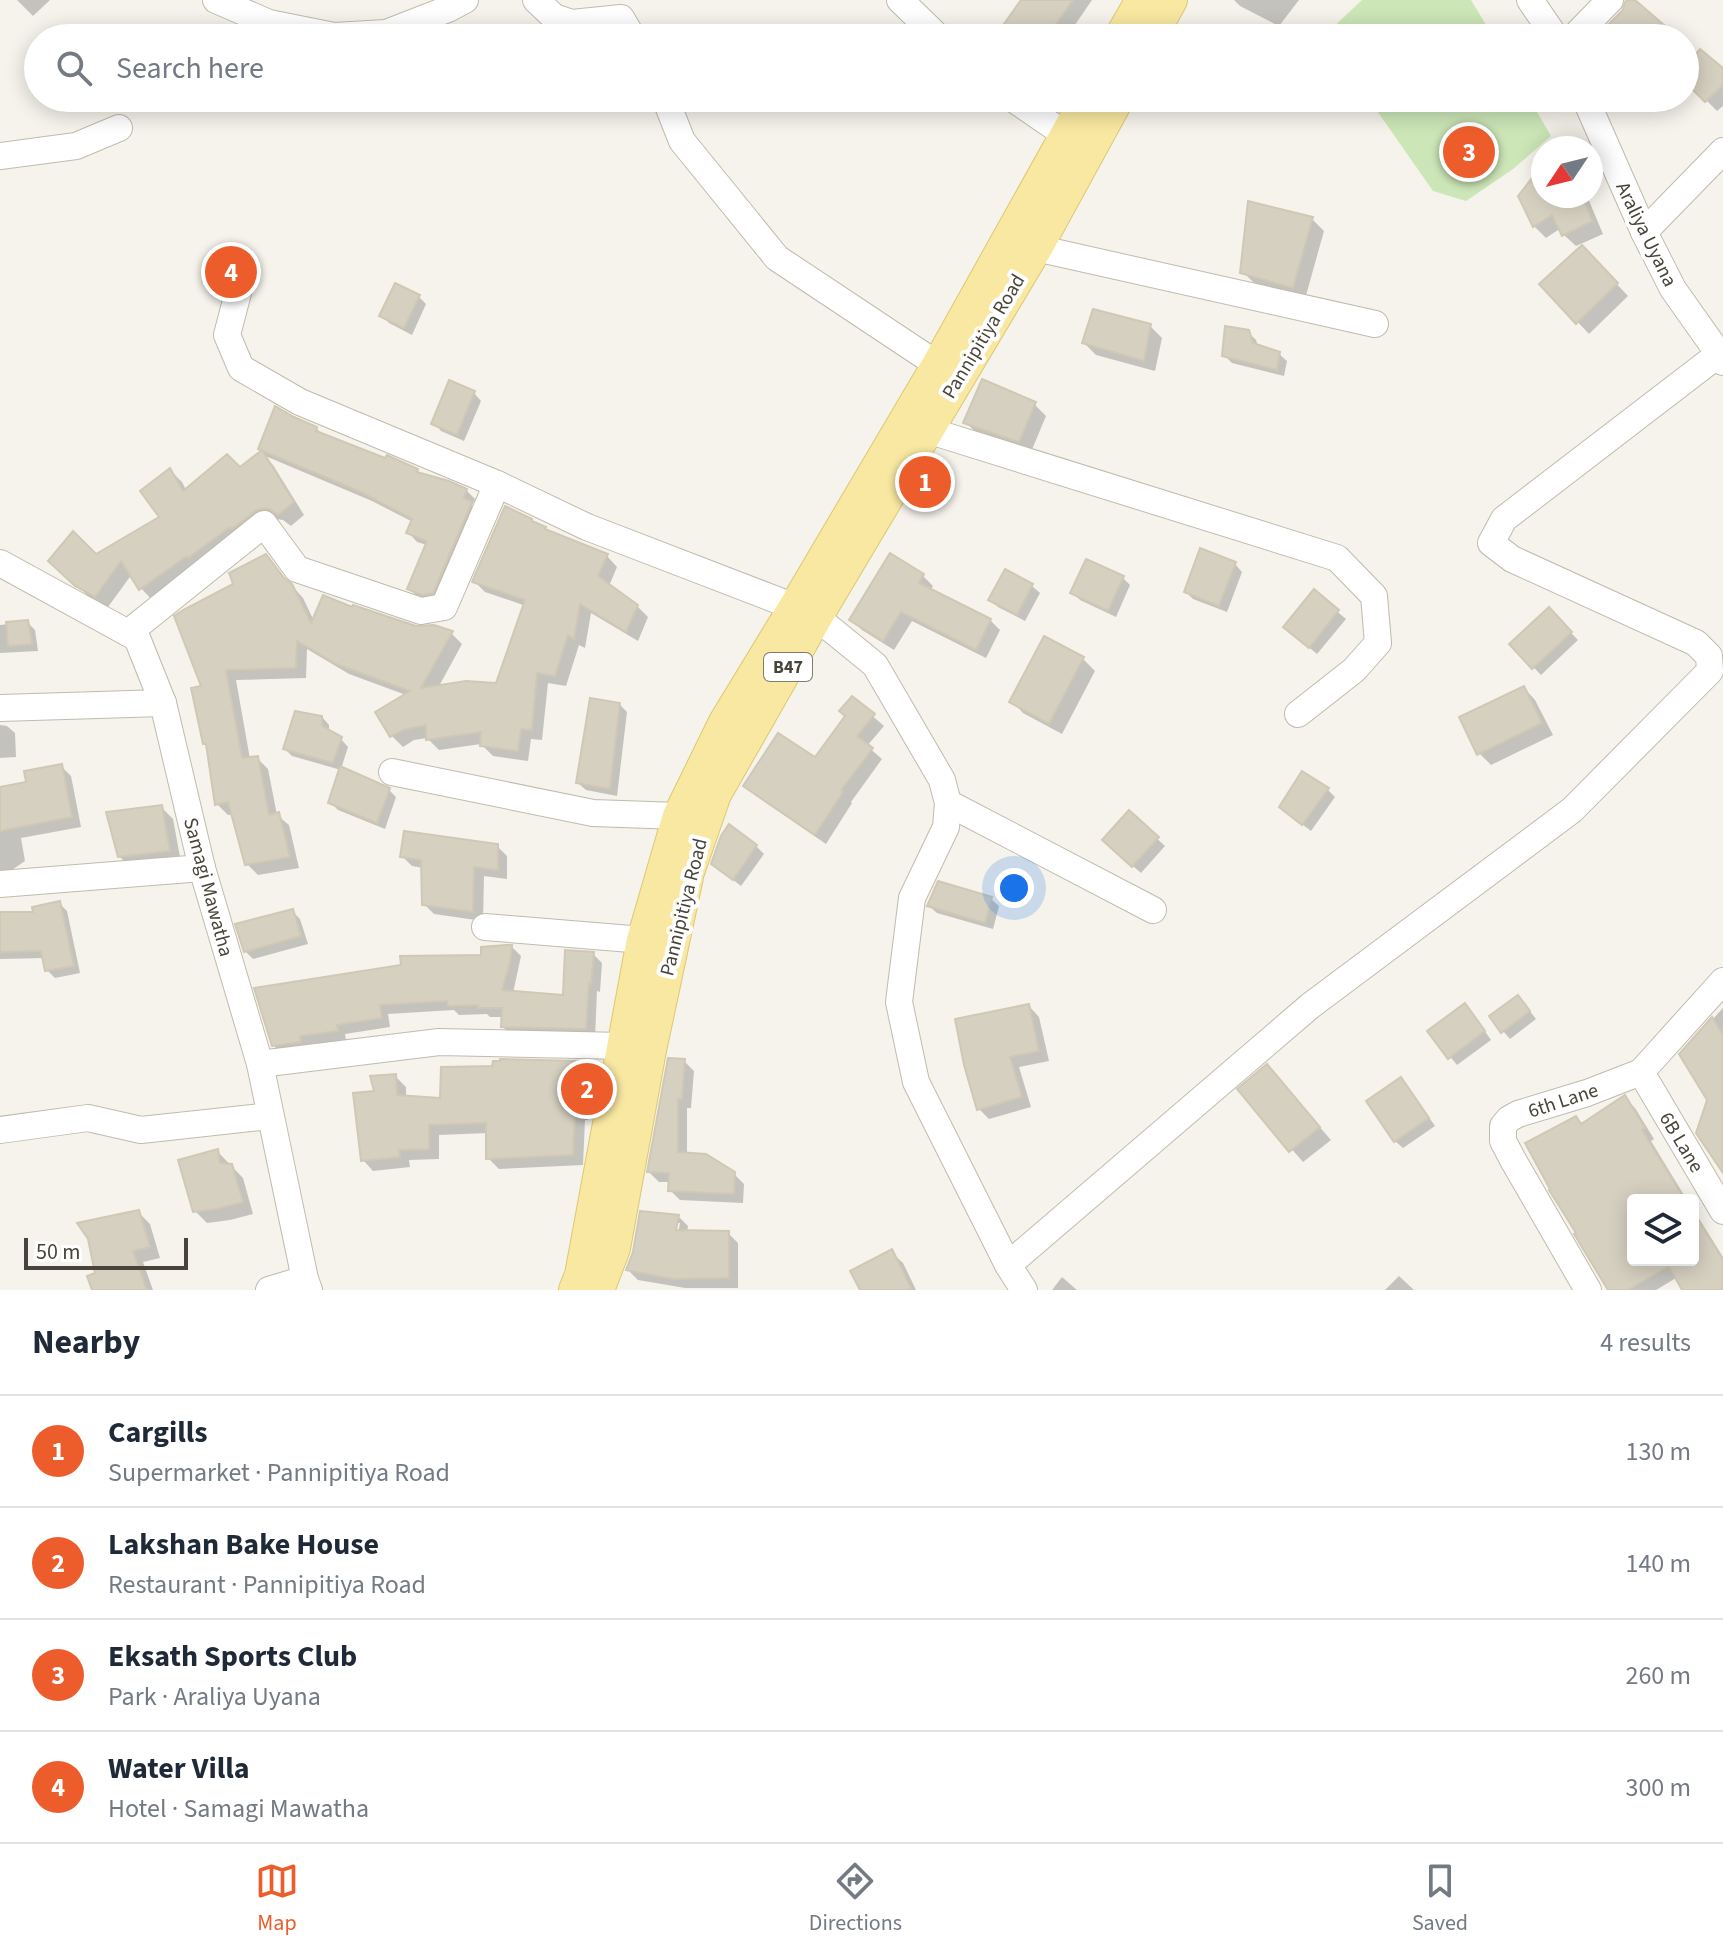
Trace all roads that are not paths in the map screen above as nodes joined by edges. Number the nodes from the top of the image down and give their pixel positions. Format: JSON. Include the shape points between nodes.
{"nodes":[{"id":1,"x":216,"y":0,"type":"edge"},
{"id":2,"x":465,"y":0,"type":"edge"},
{"id":3,"x":536,"y":0,"type":"edge"},
{"id":4,"x":900,"y":0,"type":"edge"},
{"id":5,"x":1142,"y":0,"type":"edge"},
{"id":6,"x":1171,"y":0,"type":"edge"},
{"id":7,"x":1530,"y":0,"type":"edge"},
{"id":8,"x":1610,"y":0,"type":"edge"},
{"id":9,"x":274,"y":24,"type":"edge"},
{"id":10,"x":409,"y":24,"type":"edge"},
{"id":11,"x":625,"y":24,"type":"edge"},
{"id":12,"x":925,"y":24,"type":"edge"},
{"id":13,"x":1128,"y":24,"type":"edge"},
{"id":14,"x":1158,"y":24,"type":"edge"},
{"id":15,"x":1546,"y":24,"type":"edge"},
{"id":16,"x":1587,"y":24,"type":"edge"},
{"id":17,"x":671,"y":112,"type":"edge"},
{"id":18,"x":1032,"y":112,"type":"edge"},
{"id":19,"x":1079,"y":112,"type":"edge"},
{"id":20,"x":1110,"y":112,"type":"edge"},
{"id":21,"x":1591,"y":112,"type":"edge"},
{"id":22,"x":119,"y":128,"type":"dead end"},
{"id":23,"x":1066,"y":135,"type":"junction"},
{"id":24,"x":1723,"y":151,"type":"edge"},
{"id":25,"x":0,"y":156,"type":"edge"},
{"id":26,"x":1644,"y":232,"type":"junction"},
{"id":27,"x":1036,"y":248,"type":"junction"},
{"id":28,"x":239,"y":289,"type":"dead end"},
{"id":29,"x":1375,"y":324,"type":"dead end"},
{"id":30,"x":1721,"y":358,"type":"edge"},
{"id":31,"x":938,"y":365,"type":"junction"},
{"id":32,"x":927,"y":430,"type":"junction"},
{"id":33,"x":497,"y":484,"type":"junction"},
{"id":34,"x":0,"y":563,"type":"edge"},
{"id":35,"x":806,"y":612,"type":"junction"},
{"id":36,"x":128,"y":633,"type":"junction"},
{"id":37,"x":163,"y":703,"type":"junction"},
{"id":38,"x":0,"y":708,"type":"edge"},
{"id":39,"x":1298,"y":714,"type":"dead end"},
{"id":40,"x":392,"y":772,"type":"dead end"},
{"id":41,"x":948,"y":803,"type":"junction"},
{"id":42,"x":679,"y":816,"type":"junction"},
{"id":43,"x":202,"y":868,"type":"junction"},
{"id":44,"x":0,"y":884,"type":"edge"},
{"id":45,"x":1153,"y":910,"type":"dead end"},
{"id":46,"x":485,"y":927,"type":"dead end"},
{"id":47,"x":643,"y":940,"type":"junction"},
{"id":48,"x":1723,"y":981,"type":"edge"},
{"id":49,"x":624,"y":1046,"type":"junction"},
{"id":50,"x":260,"y":1064,"type":"junction"},
{"id":51,"x":1641,"y":1072,"type":"junction"},
{"id":52,"x":270,"y":1116,"type":"junction"},
{"id":53,"x":0,"y":1130,"type":"edge"},
{"id":54,"x":1723,"y":1211,"type":"edge"},
{"id":55,"x":1008,"y":1265,"type":"junction"},
{"id":56,"x":307,"y":1284,"type":"edge"},
{"id":57,"x":269,"y":1290,"type":"edge"},
{"id":58,"x":575,"y":1290,"type":"edge"},
{"id":59,"x":598,"y":1290,"type":"edge"},
{"id":60,"x":1024,"y":1290,"type":"edge"},
{"id":61,"x":1588,"y":1290,"type":"edge"}],
"edges":[{"from":1,"to":9,"type":"street"},
{"from":2,"to":10,"type":"street"},
{"from":3,"to":11,"type":"street","via":[[554,17],[572,23],[621,18]]},
{"from":4,"to":12,"type":"street"},
{"from":5,"to":13,"type":"main road"},
{"from":6,"to":14,"type":"main road"},
{"from":7,"to":15,"type":"street"},
{"from":8,"to":16,"type":"street"},
{"from":17,"to":31,"type":"street","via":[[682,141],[777,258]]},
{"from":18,"to":23,"type":"street"},
{"from":19,"to":23,"type":"main road","name":"Pannipitiya Road","number":"B47"},
{"from":20,"to":27,"type":"main road","name":"Pannipitiya Road","number":"B47"},
{"from":21,"to":26,"type":"street","name":"Araliya Uyana"},
{"from":22,"to":25,"type":"street","via":[[76,146]]},
{"from":23,"to":31,"type":"main road","name":"Pannipitiya Road","number":"B47"},
{"from":24,"to":26,"type":"street"},
{"from":26,"to":30,"type":"street","name":"Araliya Uyana","via":[[1673,289]]},
{"from":27,"to":29,"type":"street"},
{"from":27,"to":32,"type":"main road","name":"Pannipitiya Road","number":"B47"},
{"from":28,"to":33,"type":"street","via":[[227,335],[241,368],[300,402]]},
{"from":30,"to":55,"type":"street","via":[[1504,519],[1491,543],[1512,559],[1696,643],[1709,656],[1710,671],[1572,810],[1310,1006]]},
{"from":31,"to":35,"type":"main road","name":"Pannipitiya Road","number":"B47"},
{"from":32,"to":35,"type":"main road","name":"Pannipitiya Road","number":"B47"},
{"from":32,"to":39,"type":"street","via":[[1337,558],[1374,596],[1378,643],[1354,670]]},
{"from":33,"to":35,"type":"street","via":[[587,527]]},
{"from":33,"to":36,"type":"street","via":[[444,607],[421,611],[297,569],[264,524]]},
{"from":34,"to":36,"type":"street","name":"Samagi Mawatha"},
{"from":35,"to":41,"type":"street","via":[[875,665],[942,780]]},
{"from":35,"to":42,"type":"main road","name":"Pannipitiya Road","number":"B47","via":[[725,722]]},
{"from":35,"to":59,"type":"main road","name":"Pannipitiya Road","number":"B47","via":[[715,794],[688,872],[614,1248]]},
{"from":36,"to":37,"type":"street","name":"Samagi Mawatha","via":[[137,638]]},
{"from":37,"to":38,"type":"street"},
{"from":37,"to":43,"type":"street","name":"Samagi Mawatha"},
{"from":40,"to":42,"type":"street","via":[[593,813]]},
{"from":41,"to":45,"type":"street"},
{"from":41,"to":55,"type":"street","via":[[946,827],[912,898],[899,1002],[916,1082]]},
{"from":42,"to":47,"type":"main road","name":"Pannipitiya Road","number":"B47"},
{"from":43,"to":44,"type":"street"},
{"from":43,"to":50,"type":"street","name":"Samagi Mawatha"},
{"from":46,"to":47,"type":"street"},
{"from":47,"to":49,"type":"main road","name":"Pannipitiya Road","number":"B47"},
{"from":48,"to":51,"type":"street","name":"6th Lane"},
{"from":49,"to":50,"type":"street","via":[[439,1042]]},
{"from":49,"to":58,"type":"main road","name":"Pannipitiya Road","number":"B47"},
{"from":50,"to":52,"type":"street","name":"Samagi Mawatha"},
{"from":51,"to":54,"type":"street","name":"6B Lane"},
{"from":51,"to":61,"type":"street","name":"6th Lane","via":[[1518,1114],[1503,1126],[1503,1141]]},
{"from":52,"to":53,"type":"street","via":[[141,1130],[88,1118]]},
{"from":52,"to":56,"type":"street","name":"Samagi Mawatha"},
{"from":55,"to":60,"type":"street"},
{"from":56,"to":57,"type":"street"}]}
